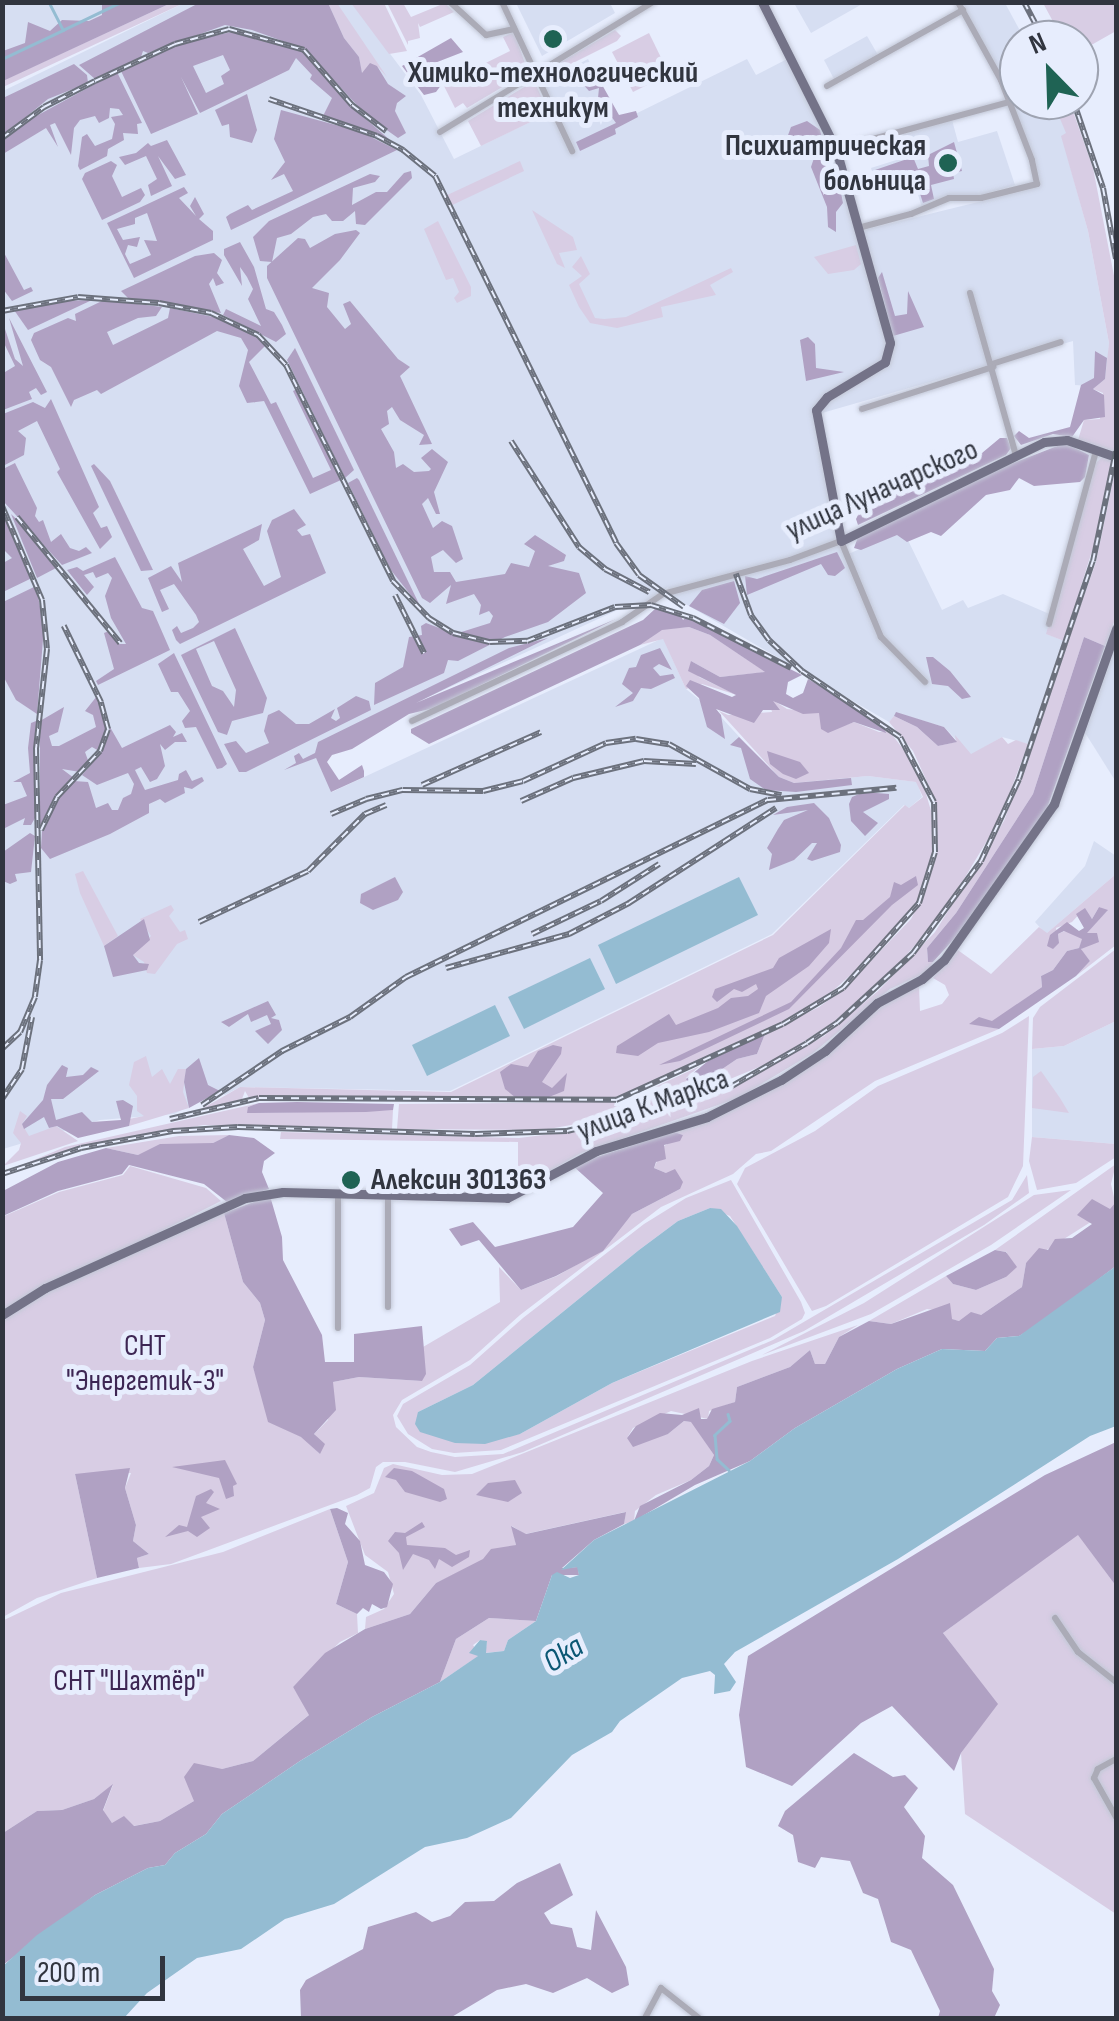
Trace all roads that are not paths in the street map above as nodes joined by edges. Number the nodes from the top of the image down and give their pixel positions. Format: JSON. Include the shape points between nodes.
{"nodes":[{"id":1,"x":450,"y":2,"type":"edge"},
{"id":2,"x":502,"y":2,"type":"edge"},
{"id":3,"x":653,"y":2,"type":"edge"},
{"id":4,"x":762,"y":2,"type":"edge"},
{"id":5,"x":960,"y":6,"type":"edge"},
{"id":6,"x":514,"y":29,"type":"junction"},
{"id":7,"x":534,"y":73,"type":"junction"},
{"id":8,"x":999,"y":82,"type":"edge"},
{"id":9,"x":828,"y":86,"type":"dead end"},
{"id":10,"x":999,"y":105,"type":"edge"},
{"id":11,"x":1016,"y":120,"type":"edge"},
{"id":12,"x":440,"y":132,"type":"dead end"},
{"id":13,"x":836,"y":150,"type":"junction"},
{"id":14,"x":572,"y":152,"type":"dead end"},
{"id":15,"x":858,"y":228,"type":"junction"},
{"id":16,"x":970,"y":293,"type":"dead end"},
{"id":17,"x":1062,"y":342,"type":"dead end"},
{"id":18,"x":992,"y":366,"type":"junction"},
{"id":19,"x":862,"y":409,"type":"dead end"},
{"id":20,"x":1096,"y":451,"type":"junction"},
{"id":21,"x":1016,"y":456,"type":"junction"},
{"id":22,"x":1116,"y":457,"type":"edge"},
{"id":23,"x":840,"y":541,"type":"junction"},
{"id":24,"x":1049,"y":624,"type":"dead end"},
{"id":25,"x":1116,"y":629,"type":"edge"},
{"id":26,"x":925,"y":682,"type":"dead end"},
{"id":27,"x":412,"y":721,"type":"dead end"},
{"id":28,"x":338,"y":1194,"type":"junction"},
{"id":29,"x":388,"y":1196,"type":"junction"},
{"id":30,"x":388,"y":1307,"type":"dead end"},
{"id":31,"x":2,"y":1315,"type":"edge"},
{"id":32,"x":338,"y":1328,"type":"dead end"},
{"id":33,"x":1055,"y":1618,"type":"dead end"},
{"id":34,"x":1116,"y":1682,"type":"edge"},
{"id":35,"x":1116,"y":1760,"type":"edge"},
{"id":36,"x":1116,"y":1817,"type":"edge"},
{"id":37,"x":645,"y":2018,"type":"edge"},
{"id":38,"x":699,"y":2018,"type":"edge"}],
"edges":[{"from":1,"to":6,"type":"street","via":[[486,35]]},
{"from":2,"to":6,"type":"street"},
{"from":3,"to":7,"type":"street"},
{"from":4,"to":13,"type":"main road"},
{"from":5,"to":8,"type":"street"},
{"from":5,"to":9,"type":"street"},
{"from":6,"to":7,"type":"street"},
{"from":7,"to":12,"type":"street"},
{"from":7,"to":14,"type":"street"},
{"from":10,"to":13,"type":"street"},
{"from":11,"to":15,"type":"street","via":[[1037,184],[981,198],[948,198]]},
{"from":13,"to":15,"type":"main road"},
{"from":15,"to":23,"type":"main road","via":[[891,349],[882,364],[816,410]]},
{"from":16,"to":18,"type":"street"},
{"from":17,"to":18,"type":"street"},
{"from":18,"to":19,"type":"street"},
{"from":18,"to":21,"type":"street"},
{"from":20,"to":21,"type":"main road","name":"улица Луначарского","via":[[1055,439]]},
{"from":20,"to":22,"type":"main road","name":"улица Луначарского"},
{"from":20,"to":24,"type":"street"},
{"from":21,"to":23,"type":"main road","name":"улица Луначарского"},
{"from":23,"to":26,"type":"street","via":[[882,637]]},
{"from":23,"to":27,"type":"street","name":"улица Луначарского","via":[[663,594],[642,612]]},
{"from":25,"to":29,"type":"main road","name":"улица К.Маркса","via":[[1054,804],[944,960],[922,979],[877,1004],[782,1080],[706,1117],[596,1151],[507,1198]]},
{"from":28,"to":29,"type":"main road","name":"улица К.Маркса"},
{"from":28,"to":31,"type":"main road","name":"улица К.Маркса","via":[[284,1192],[226,1205],[45,1288]]},
{"from":28,"to":32,"type":"street"},
{"from":29,"to":30,"type":"street"},
{"from":33,"to":34,"type":"street","via":[[1078,1652]]},
{"from":35,"to":36,"type":"street","via":[[1094,1778]]},
{"from":37,"to":38,"type":"street","via":[[661,1988]]}]}
